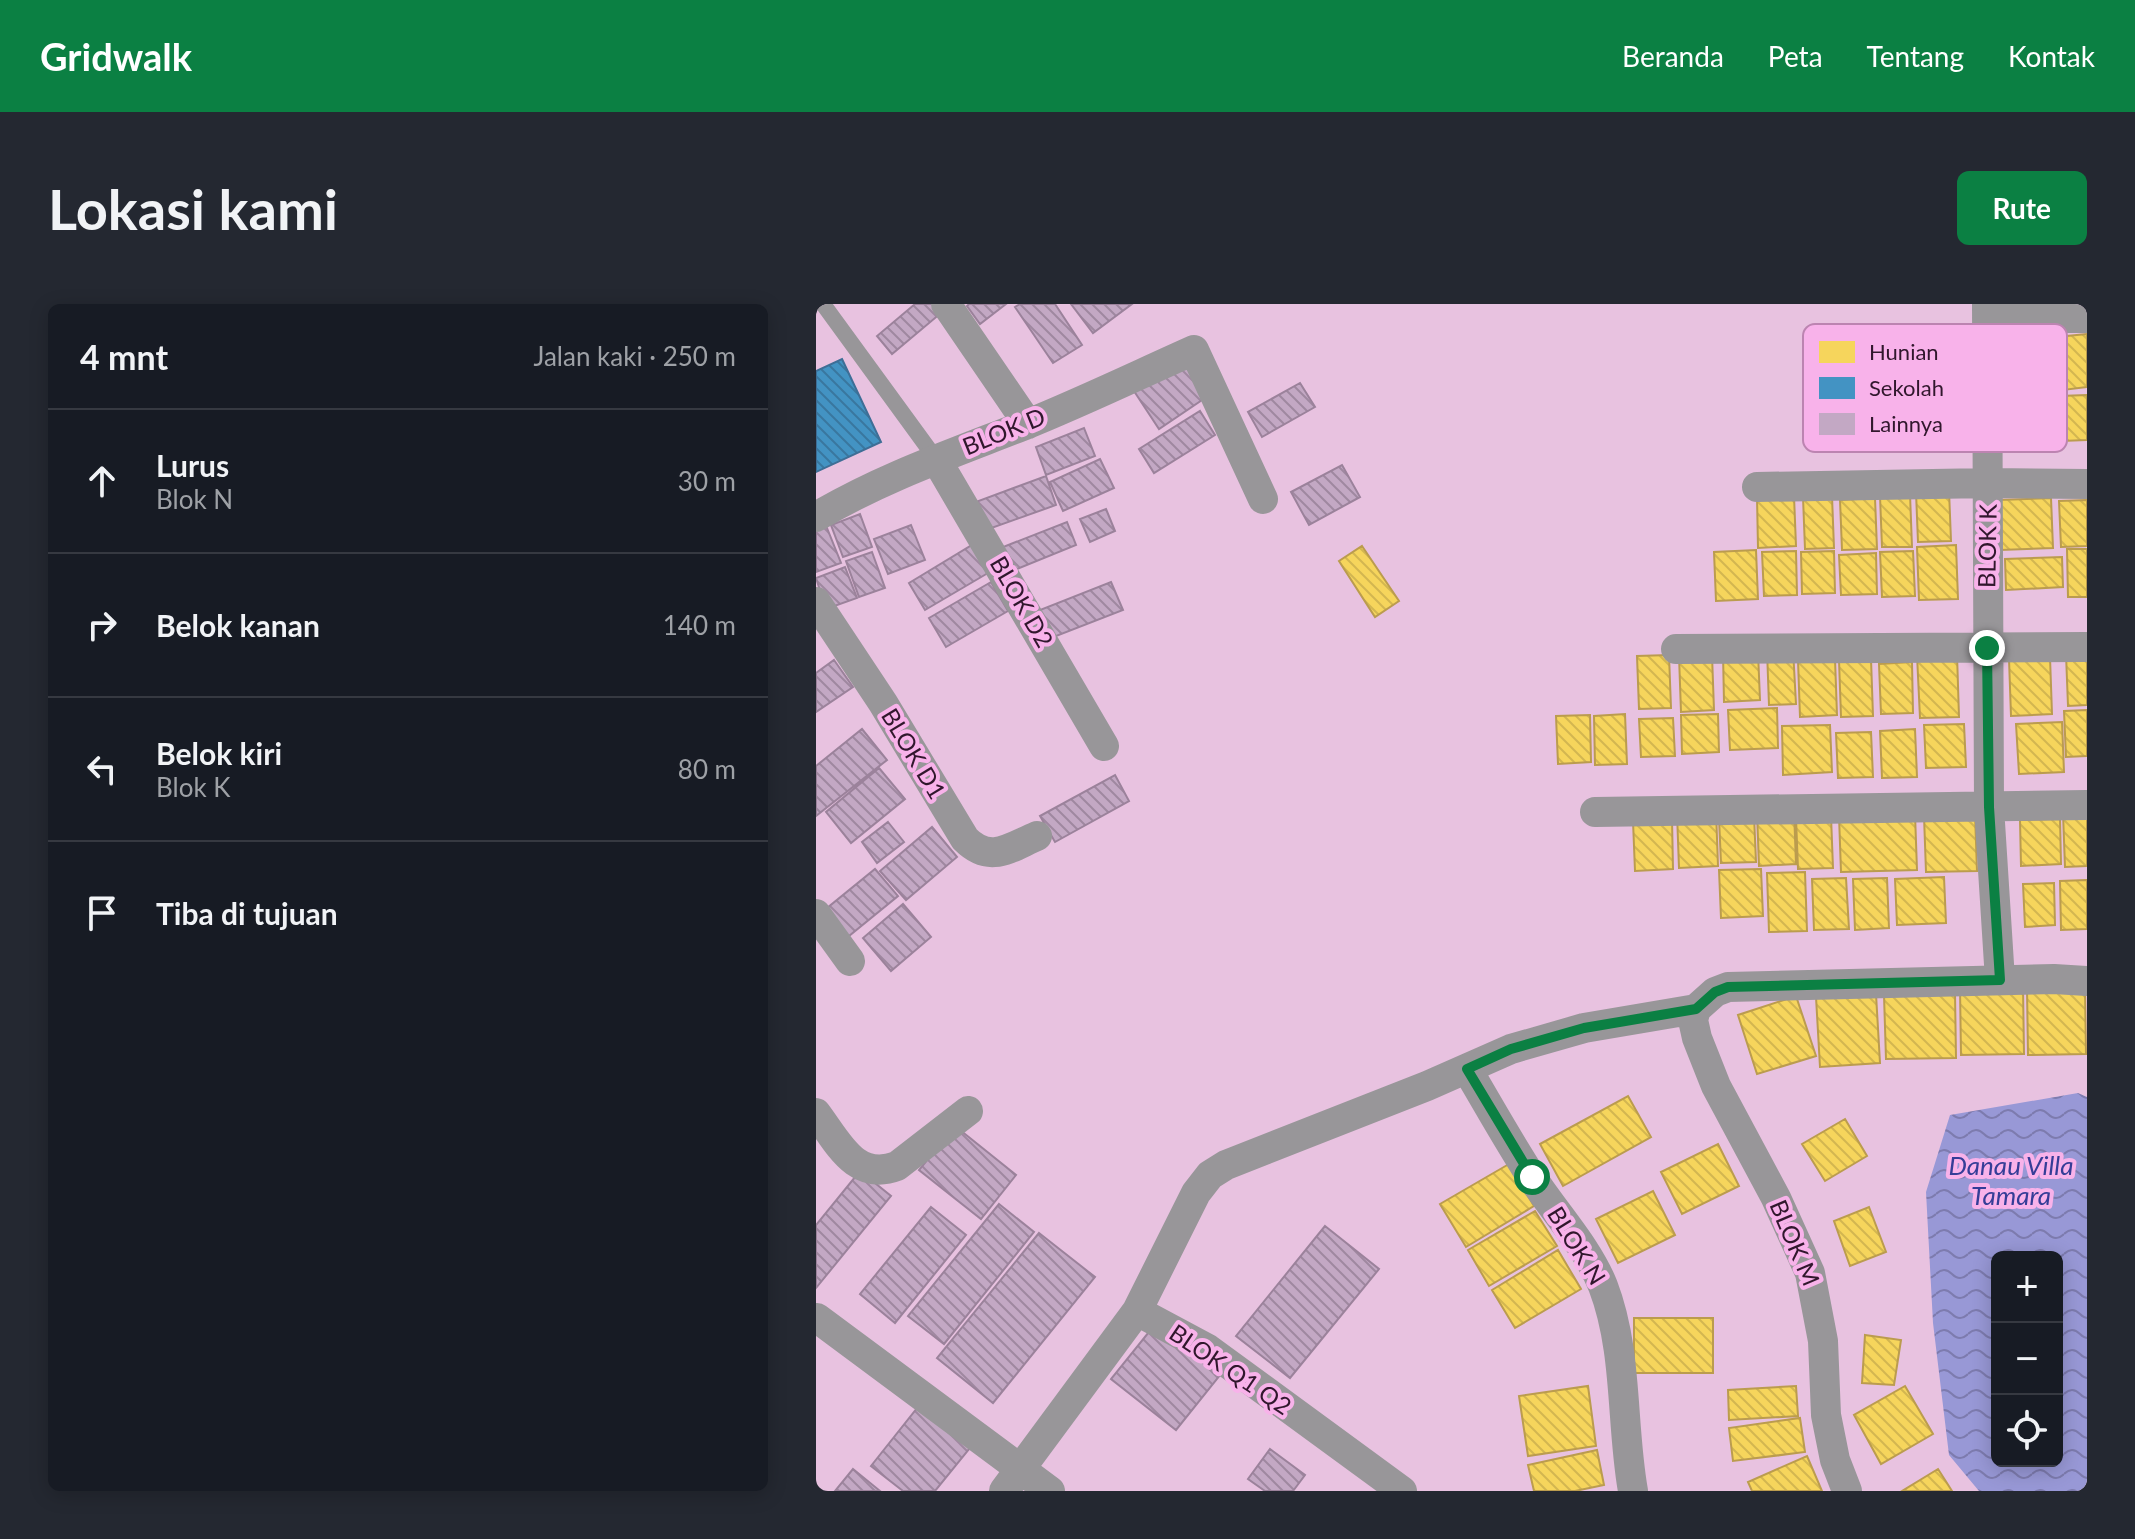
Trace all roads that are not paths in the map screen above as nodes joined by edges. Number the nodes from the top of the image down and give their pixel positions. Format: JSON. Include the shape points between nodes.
{"nodes":[{"id":1,"x":823,"y":304,"type":"edge"},
{"id":2,"x":946,"y":304,"type":"edge"},
{"id":3,"x":1987,"y":311,"type":"edge"},
{"id":4,"x":2087,"y":318,"type":"edge"},
{"id":5,"x":1028,"y":424,"type":"junction"},
{"id":6,"x":1989,"y":452,"type":"edge"},
{"id":7,"x":936,"y":459,"type":"junction"},
{"id":8,"x":1989,"y":483,"type":"junction"},
{"id":9,"x":2087,"y":484,"type":"edge"},
{"id":10,"x":1757,"y":487,"type":"dead end"},
{"id":11,"x":1263,"y":499,"type":"dead end"},
{"id":12,"x":816,"y":517,"type":"edge"},
{"id":13,"x":816,"y":602,"type":"edge"},
{"id":14,"x":2087,"y":647,"type":"edge"},
{"id":15,"x":1987,"y":648,"type":"junction"},
{"id":16,"x":1676,"y":649,"type":"dead end"},
{"id":17,"x":1104,"y":746,"type":"dead end"},
{"id":18,"x":2087,"y":805,"type":"edge"},
{"id":19,"x":1989,"y":807,"type":"junction"},
{"id":20,"x":1595,"y":812,"type":"dead end"},
{"id":21,"x":1037,"y":836,"type":"dead end"},
{"id":22,"x":816,"y":914,"type":"edge"},
{"id":23,"x":850,"y":961,"type":"dead end"},
{"id":24,"x":2000,"y":980,"type":"junction"},
{"id":25,"x":2087,"y":981,"type":"edge"},
{"id":26,"x":1696,"y":1009,"type":"junction"},
{"id":27,"x":1467,"y":1069,"type":"junction"},
{"id":28,"x":968,"y":1111,"type":"dead end"},
{"id":29,"x":816,"y":1113,"type":"edge"},
{"id":30,"x":1137,"y":1311,"type":"junction"},
{"id":31,"x":817,"y":1318,"type":"edge"},
{"id":32,"x":1012,"y":1481,"type":"edge"},
{"id":33,"x":1050,"y":1491,"type":"edge"},
{"id":34,"x":1402,"y":1491,"type":"edge"},
{"id":35,"x":1633,"y":1491,"type":"edge"},
{"id":36,"x":1847,"y":1491,"type":"edge"}],
"edges":[{"from":1,"to":7,"type":"lane"},
{"from":2,"to":5,"type":"street"},
{"from":3,"to":4,"type":"street"},
{"from":5,"to":7,"type":"street","name":"BLOK D"},
{"from":5,"to":11,"type":"street","name":"BLOK D","via":[[1194,350]]},
{"from":6,"to":8,"type":"street","name":"BLOK K"},
{"from":7,"to":12,"type":"street","name":"BLOK D"},
{"from":7,"to":17,"type":"street","name":"BLOK D2"},
{"from":8,"to":9,"type":"street"},
{"from":8,"to":10,"type":"street"},
{"from":8,"to":15,"type":"street","name":"BLOK K"},
{"from":13,"to":21,"type":"street","name":"BLOK D1","via":[[965,839],[989,854]]},
{"from":14,"to":15,"type":"street"},
{"from":15,"to":16,"type":"street"},
{"from":15,"to":19,"type":"street","name":"BLOK K"},
{"from":18,"to":19,"type":"street"},
{"from":19,"to":20,"type":"street"},
{"from":19,"to":24,"type":"street","name":"BLOK K"},
{"from":22,"to":23,"type":"street"},
{"from":24,"to":25,"type":"street"},
{"from":24,"to":26,"type":"street","via":[[1728,987]]},
{"from":26,"to":27,"type":"street","via":[[1584,1028],[1511,1049]]},
{"from":26,"to":36,"type":"street","name":"BLOK M","via":[[1697,1038],[1716,1086],[1810,1273],[1823,1341],[1826,1415]]},
{"from":27,"to":30,"type":"street","via":[[1210,1175]]},
{"from":27,"to":35,"type":"street","name":"BLOK N","via":[[1602,1284],[1618,1351]]},
{"from":28,"to":29,"type":"street","via":[[883,1171],[854,1163]]},
{"from":30,"to":32,"type":"street"},
{"from":30,"to":34,"type":"street","name":"BLOK Q1 Q2","via":[[1208,1349]]},
{"from":31,"to":32,"type":"street"},
{"from":32,"to":33,"type":"street"}]}
